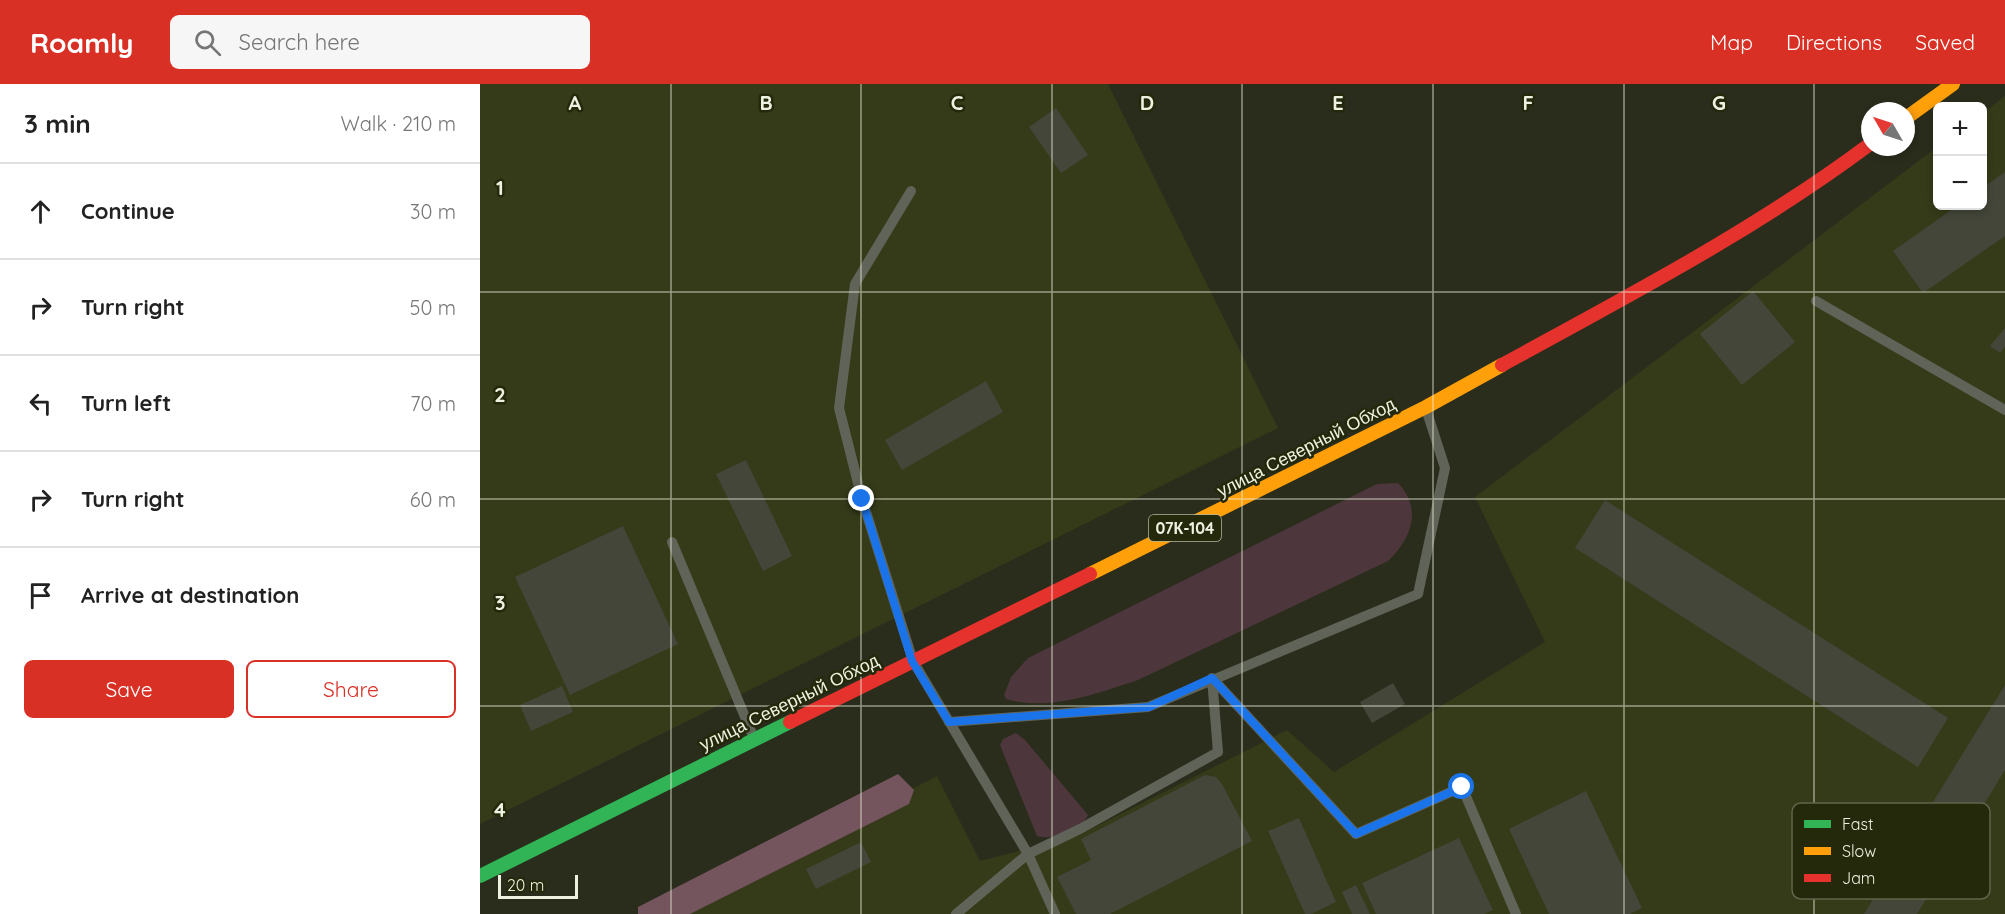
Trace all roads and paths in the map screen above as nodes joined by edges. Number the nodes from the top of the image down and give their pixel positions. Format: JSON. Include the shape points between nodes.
{"nodes":[{"id":1,"x":1953,"y":84,"type":"edge"},
{"id":2,"x":1915,"y":111,"type":"edge"},
{"id":3,"x":1861,"y":150,"type":"edge"},
{"id":4,"x":911,"y":191,"type":"dead end"},
{"id":5,"x":1816,"y":301,"type":"dead end"},
{"id":6,"x":1426,"y":407,"type":"junction"},
{"id":7,"x":2005,"y":410,"type":"edge"},
{"id":8,"x":672,"y":542,"type":"dead end"},
{"id":9,"x":912,"y":661,"type":"junction"},
{"id":10,"x":1212,"y":678,"type":"junction"},
{"id":11,"x":949,"y":722,"type":"junction"},
{"id":12,"x":754,"y":739,"type":"junction"},
{"id":13,"x":1028,"y":854,"type":"junction"},
{"id":14,"x":480,"y":876,"type":"edge"},
{"id":15,"x":956,"y":914,"type":"edge"},
{"id":16,"x":1054,"y":914,"type":"edge"},
{"id":17,"x":1516,"y":914,"type":"edge"}],
"edges":[{"from":1,"to":2,"type":"highway"},
{"from":3,"to":6,"type":"highway","name":"улица Северный Обход","number":"07К-104","via":[[1725,242]]},
{"from":4,"to":9,"type":"lane","via":[[855,284],[839,408],[862,499]]},
{"from":5,"to":7,"type":"lane"},
{"from":6,"to":9,"type":"highway","name":"улица Северный Обход","number":"07К-104"},
{"from":6,"to":10,"type":"lane","via":[[1445,468],[1418,594]]},
{"from":8,"to":12,"type":"lane"},
{"from":9,"to":11,"type":"lane"},
{"from":9,"to":12,"type":"highway","name":"улица Северный Обход","number":"07К-104"},
{"from":10,"to":11,"type":"lane","via":[[1149,707]]},
{"from":10,"to":13,"type":"lane","via":[[1218,752]]},
{"from":10,"to":17,"type":"lane","via":[[1356,834],[1462,787]]},
{"from":11,"to":13,"type":"lane"},
{"from":12,"to":14,"type":"highway","name":"улица Северный Обход","number":"07К-104"},
{"from":13,"to":15,"type":"lane"},
{"from":13,"to":16,"type":"lane"}]}
